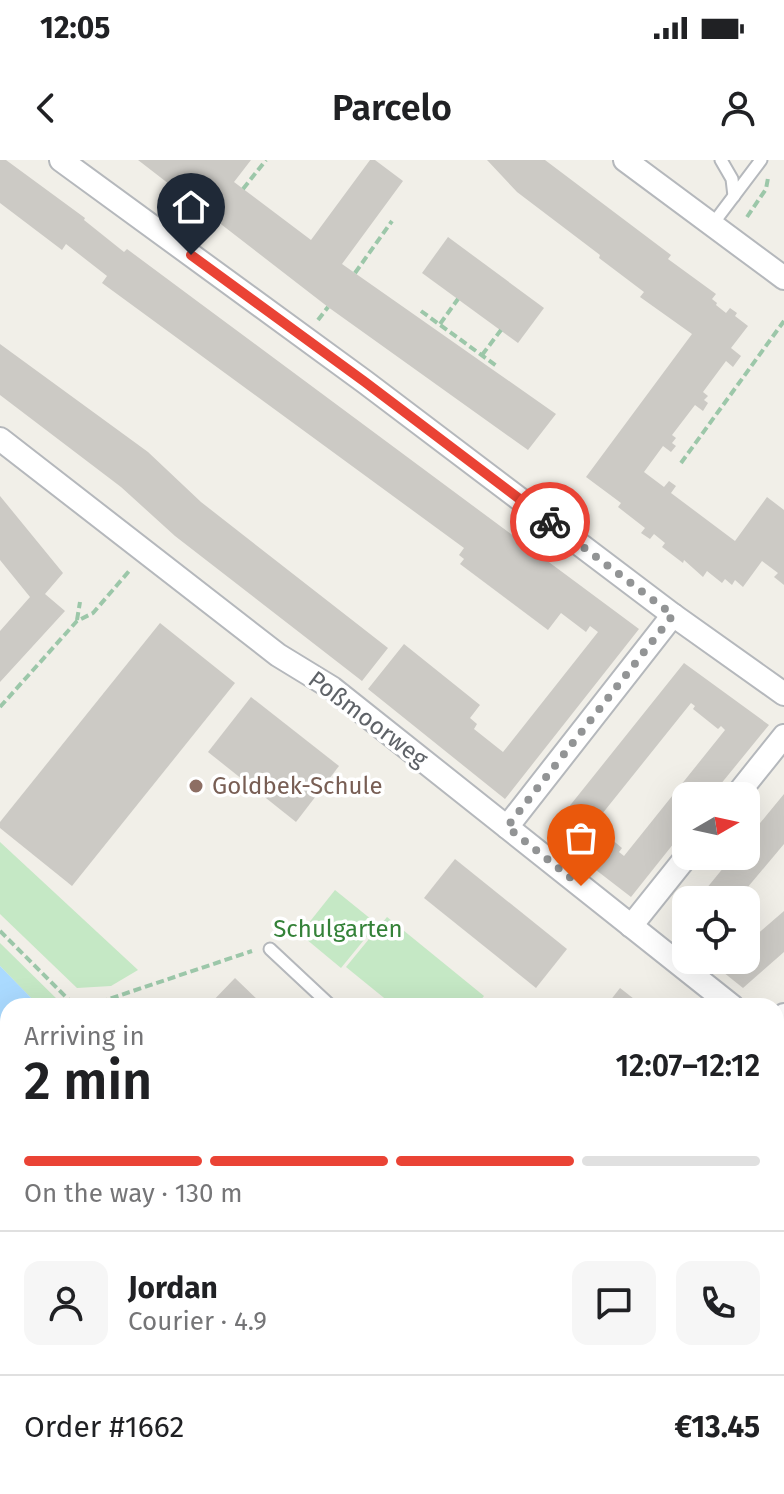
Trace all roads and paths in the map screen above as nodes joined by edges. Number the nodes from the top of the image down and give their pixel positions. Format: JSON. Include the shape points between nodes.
{"nodes":[{"id":1,"x":61,"y":160,"type":"edge"},
{"id":2,"x":266,"y":160,"type":"edge"},
{"id":3,"x":625,"y":160,"type":"edge"},
{"id":4,"x":721,"y":160,"type":"edge"},
{"id":5,"x":761,"y":160,"type":"edge"},
{"id":6,"x":243,"y":189,"type":"dead end"},
{"id":7,"x":734,"y":197,"type":"junction"},
{"id":8,"x":392,"y":221,"type":"dead end"},
{"id":9,"x":712,"y":225,"type":"junction"},
{"id":10,"x":355,"y":273,"type":"dead end"},
{"id":11,"x":784,"y":278,"type":"edge"},
{"id":12,"x":458,"y":299,"type":"dead end"},
{"id":13,"x":421,"y":311,"type":"dead end"},
{"id":14,"x":784,"y":321,"type":"edge"},
{"id":15,"x":440,"y":324,"type":"junction"},
{"id":16,"x":501,"y":330,"type":"dead end"},
{"id":17,"x":482,"y":355,"type":"junction"},
{"id":18,"x":498,"y":367,"type":"dead end"},
{"id":19,"x":0,"y":439,"type":"edge"},
{"id":20,"x":681,"y":463,"type":"dead end"},
{"id":21,"x":130,"y":570,"type":"dead end"},
{"id":22,"x":80,"y":602,"type":"dead end"},
{"id":23,"x":673,"y":615,"type":"junction"},
{"id":24,"x":77,"y":621,"type":"junction"},
{"id":25,"x":784,"y":694,"type":"edge"},
{"id":26,"x":0,"y":707,"type":"edge"},
{"id":27,"x":784,"y":736,"type":"edge"},
{"id":28,"x":747,"y":782,"type":"edge"},
{"id":29,"x":507,"y":827,"type":"junction"},
{"id":30,"x":676,"y":870,"type":"edge"},
{"id":31,"x":631,"y":926,"type":"junction"},
{"id":32,"x":0,"y":931,"type":"edge"},
{"id":33,"x":270,"y":949,"type":"joint"},
{"id":34,"x":67,"y":998,"type":"edge"},
{"id":35,"x":111,"y":998,"type":"edge"},
{"id":36,"x":322,"y":998,"type":"edge"},
{"id":37,"x":722,"y":998,"type":"edge"}],
"edges":[{"from":1,"to":23,"type":"street"},
{"from":2,"to":6,"type":"path"},
{"from":3,"to":9,"type":"street","via":[[648,171]]},
{"from":4,"to":7,"type":"lane","via":[[732,179]]},
{"from":5,"to":7,"type":"lane"},
{"from":7,"to":9,"type":"lane"},
{"from":8,"to":10,"type":"path"},
{"from":9,"to":11,"type":"street"},
{"from":12,"to":15,"type":"path"},
{"from":13,"to":15,"type":"path"},
{"from":14,"to":20,"type":"path"},
{"from":15,"to":17,"type":"path"},
{"from":16,"to":17,"type":"path"},
{"from":17,"to":18,"type":"path"},
{"from":19,"to":29,"type":"street","name":"Poßmoorweg","via":[[278,655],[332,688]]},
{"from":21,"to":24,"type":"path","via":[[93,613]]},
{"from":22,"to":24,"type":"path"},
{"from":23,"to":25,"type":"street"},
{"from":23,"to":29,"type":"street"},
{"from":24,"to":26,"type":"path"},
{"from":27,"to":28,"type":"street"},
{"from":29,"to":31,"type":"street","name":"Poßmoorweg"},
{"from":30,"to":31,"type":"street"},
{"from":31,"to":37,"type":"street","name":"Poßmoorweg"},
{"from":32,"to":34,"type":"path"},
{"from":33,"to":35,"type":"path"},
{"from":33,"to":36,"type":"lane"}]}
